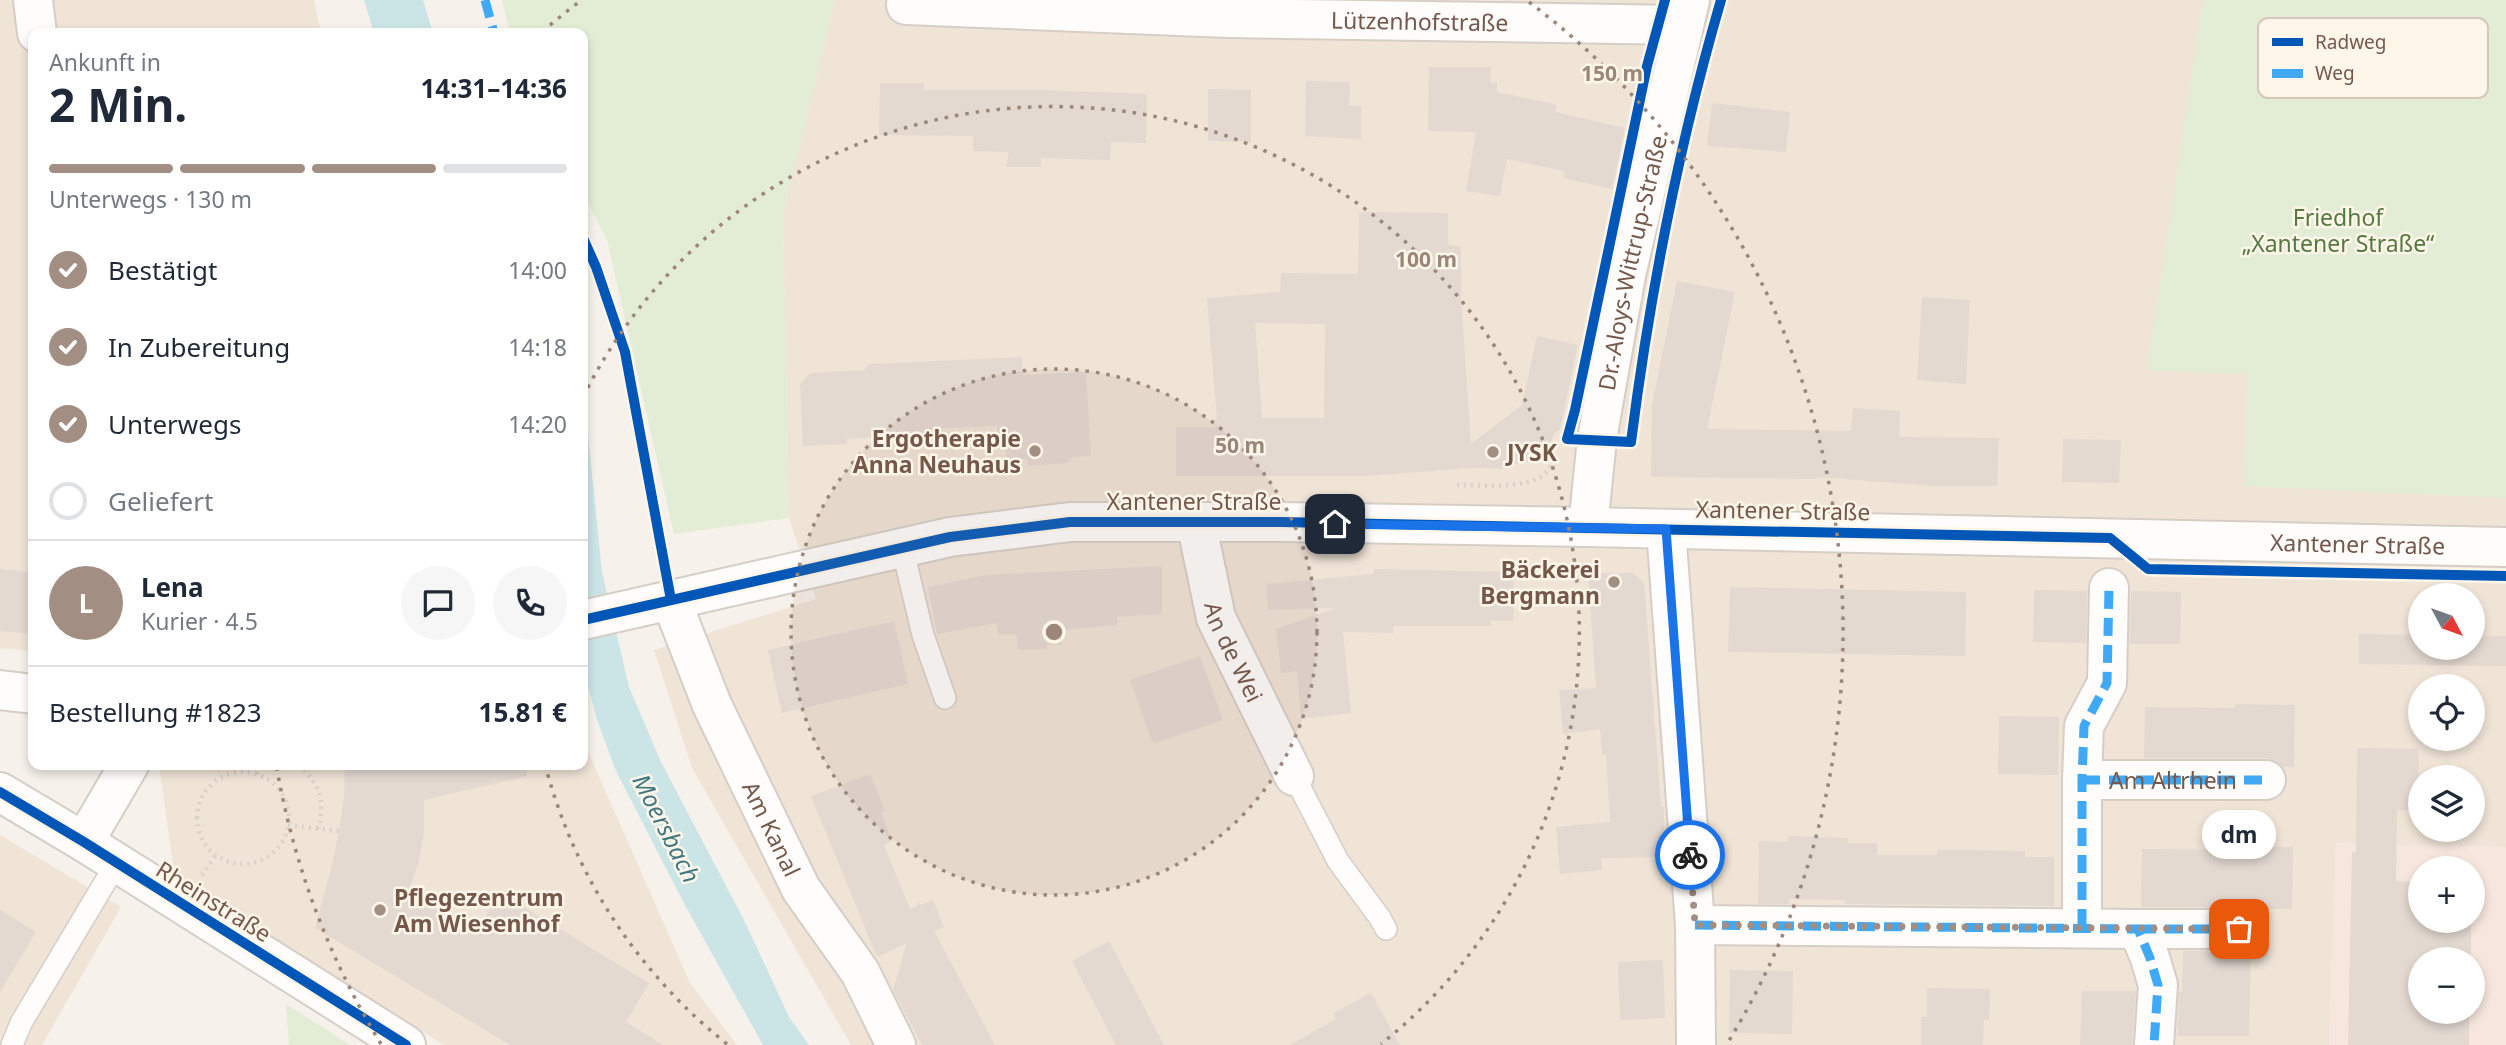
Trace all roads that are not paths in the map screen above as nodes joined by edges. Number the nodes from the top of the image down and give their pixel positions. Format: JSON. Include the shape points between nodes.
{"nodes":[{"id":1,"x":33,"y":0,"type":"edge"},
{"id":2,"x":906,"y":5,"type":"dead end"},
{"id":3,"x":1228,"y":9,"type":"edge"},
{"id":4,"x":1686,"y":13,"type":"edge"},
{"id":5,"x":36,"y":28,"type":"edge"},
{"id":6,"x":1196,"y":522,"type":"junction"},
{"id":7,"x":1588,"y":527,"type":"junction"},
{"id":8,"x":1666,"y":529,"type":"junction"},
{"id":9,"x":902,"y":547,"type":"junction"},
{"id":10,"x":2506,"y":547,"type":"edge"},
{"id":11,"x":2109,"y":588,"type":"dead end"},
{"id":12,"x":660,"y":602,"type":"junction"},
{"id":13,"x":588,"y":619,"type":"edge"},
{"id":14,"x":0,"y":690,"type":"edge"},
{"id":15,"x":28,"y":693,"type":"edge"},
{"id":16,"x":945,"y":698,"type":"dead end"},
{"id":17,"x":126,"y":770,"type":"edge"},
{"id":18,"x":1294,"y":776,"type":"joint"},
{"id":19,"x":2082,"y":780,"type":"junction"},
{"id":20,"x":2266,"y":780,"type":"dead end"},
{"id":21,"x":0,"y":792,"type":"edge"},
{"id":22,"x":84,"y":842,"type":"junction"},
{"id":23,"x":116,"y":864,"type":"junction"},
{"id":24,"x":1695,"y":925,"type":"junction"},
{"id":25,"x":2081,"y":927,"type":"junction"},
{"id":26,"x":1386,"y":929,"type":"dead end"},
{"id":27,"x":2138,"y":929,"type":"junction"},
{"id":28,"x":2239,"y":929,"type":"dead end"},
{"id":29,"x":12,"y":1045,"type":"edge"},
{"id":30,"x":406,"y":1045,"type":"edge"},
{"id":31,"x":896,"y":1045,"type":"edge"},
{"id":32,"x":1696,"y":1045,"type":"edge"},
{"id":33,"x":2154,"y":1045,"type":"edge"}],
"edges":[{"from":1,"to":5,"type":"street"},
{"from":2,"to":3,"type":"street","name":"Lützenhofstraße"},
{"from":3,"to":4,"type":"street","name":"Lützenhofstraße"},
{"from":4,"to":7,"type":"street","name":"Dr.-Aloys-Wittrup-Straße","via":[[1626,275],[1597,439]]},
{"from":6,"to":7,"type":"street","name":"Xantener Straße"},
{"from":6,"to":9,"type":"street","name":"Xantener Straße","via":[[1070,522]]},
{"from":6,"to":18,"type":"street","name":"An de Wei","via":[[1216,618]]},
{"from":7,"to":8,"type":"street","name":"Xantener Straße"},
{"from":8,"to":10,"type":"street","name":"Xantener Straße"},
{"from":8,"to":24,"type":"street"},
{"from":9,"to":12,"type":"street","name":"Xantener Straße"},
{"from":9,"to":16,"type":"lane","via":[[923,635]]},
{"from":11,"to":19,"type":"street","name":"Am Altrhein","via":[[2106,683],[2084,726]]},
{"from":12,"to":13,"type":"street","name":"Xantener Straße"},
{"from":12,"to":31,"type":"street","name":"Am Kanal","via":[[801,889],[860,972]]},
{"from":14,"to":15,"type":"street"},
{"from":17,"to":22,"type":"street"},
{"from":18,"to":26,"type":"lane","via":[[1338,861]]},
{"from":19,"to":20,"type":"street","name":"Am Altrhein"},
{"from":19,"to":25,"type":"street","name":"Am Altrhein"},
{"from":21,"to":22,"type":"street","name":"Rheinstraße"},
{"from":22,"to":23,"type":"street","name":"Rheinstraße"},
{"from":23,"to":29,"type":"lane"},
{"from":23,"to":30,"type":"street","name":"Rheinstraße"},
{"from":24,"to":25,"type":"street"},
{"from":24,"to":32,"type":"street"},
{"from":25,"to":27,"type":"street"},
{"from":27,"to":28,"type":"street"},
{"from":27,"to":33,"type":"street","via":[[2158,985]]}]}
